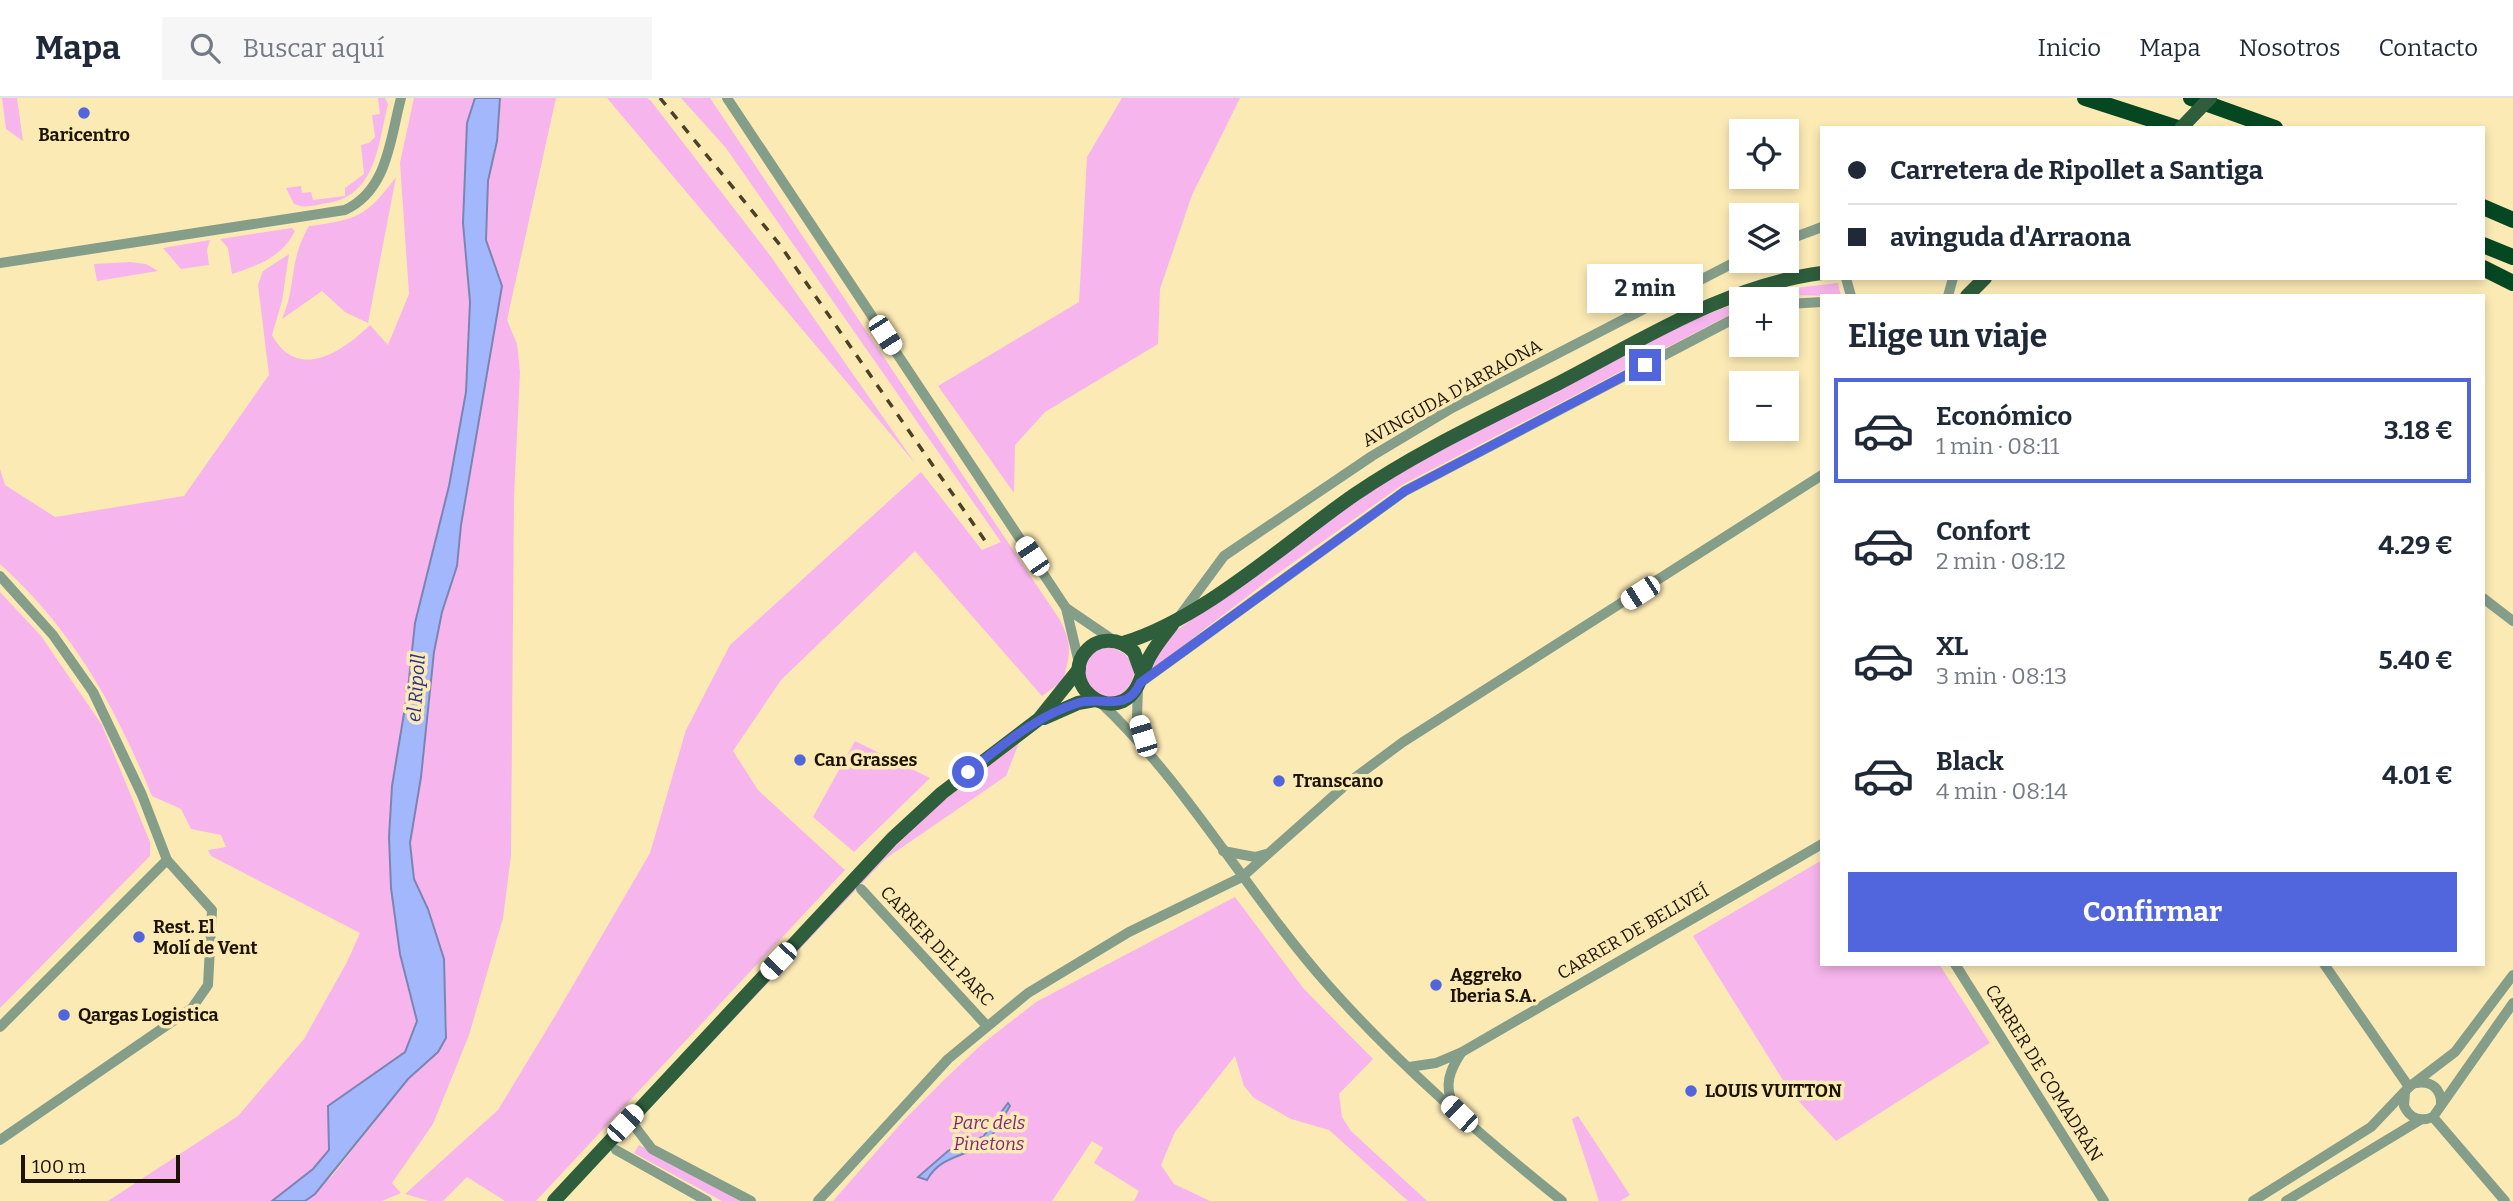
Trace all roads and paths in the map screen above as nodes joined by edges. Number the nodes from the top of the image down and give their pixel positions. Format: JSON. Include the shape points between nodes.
{"nodes":[{"id":1,"x":401,"y":98,"type":"edge"},
{"id":2,"x":727,"y":98,"type":"edge"},
{"id":3,"x":2085,"y":98,"type":"edge"},
{"id":4,"x":2191,"y":98,"type":"edge"},
{"id":5,"x":2210,"y":98,"type":"edge"},
{"id":6,"x":2174,"y":126,"type":"edge"},
{"id":7,"x":2182,"y":126,"type":"edge"},
{"id":8,"x":2269,"y":126,"type":"edge"},
{"id":9,"x":2485,"y":208,"type":"edge"},
{"id":10,"x":2513,"y":220,"type":"edge"},
{"id":11,"x":1820,"y":228,"type":"edge"},
{"id":12,"x":1799,"y":236,"type":"edge"},
{"id":13,"x":2485,"y":245,"type":"edge"},
{"id":14,"x":2513,"y":257,"type":"edge"},
{"id":15,"x":0,"y":263,"type":"edge"},
{"id":16,"x":1729,"y":265,"type":"edge"},
{"id":17,"x":2485,"y":269,"type":"edge"},
{"id":18,"x":1820,"y":273,"type":"edge"},
{"id":19,"x":1982,"y":280,"type":"edge"},
{"id":20,"x":2513,"y":283,"type":"edge"},
{"id":21,"x":1968,"y":294,"type":"edge"},
{"id":22,"x":1820,"y":302,"type":"edge"},
{"id":23,"x":1799,"y":303,"type":"edge"},
{"id":24,"x":1729,"y":321,"type":"edge"},
{"id":25,"x":1820,"y":476,"type":"edge"},
{"id":26,"x":0,"y":576,"type":"edge"},
{"id":27,"x":2485,"y":600,"type":"edge"},
{"id":28,"x":1066,"y":608,"type":"junction"},
{"id":29,"x":2513,"y":621,"type":"edge"},
{"id":30,"x":1176,"y":622,"type":"junction"},
{"id":31,"x":1118,"y":642,"type":"junction"},
{"id":32,"x":1079,"y":667,"type":"junction"},
{"id":33,"x":1140,"y":682,"type":"junction"},
{"id":34,"x":1098,"y":701,"type":"junction"},
{"id":35,"x":1039,"y":719,"type":"junction"},
{"id":36,"x":1149,"y":754,"type":"junction"},
{"id":37,"x":1820,"y":845,"type":"edge"},
{"id":38,"x":1223,"y":851,"type":"junction"},
{"id":39,"x":1268,"y":853,"type":"junction"},
{"id":40,"x":167,"y":860,"type":"junction"},
{"id":41,"x":1242,"y":877,"type":"junction"},
{"id":42,"x":861,"y":889,"type":"dead end"},
{"id":43,"x":1956,"y":966,"type":"edge"},
{"id":44,"x":2325,"y":966,"type":"edge"},
{"id":45,"x":2513,"y":975,"type":"edge"},
{"id":46,"x":2513,"y":1003,"type":"edge"},
{"id":47,"x":988,"y":1026,"type":"junction"},
{"id":48,"x":0,"y":1027,"type":"edge"},
{"id":49,"x":1462,"y":1052,"type":"junction"},
{"id":50,"x":1409,"y":1067,"type":"junction"},
{"id":51,"x":2409,"y":1088,"type":"junction"},
{"id":52,"x":2441,"y":1105,"type":"junction"},
{"id":53,"x":1459,"y":1114,"type":"junction"},
{"id":54,"x":2433,"y":1117,"type":"junction"},
{"id":55,"x":2420,"y":1120,"type":"junction"},
{"id":56,"x":636,"y":1128,"type":"dead end"},
{"id":57,"x":0,"y":1140,"type":"edge"},
{"id":58,"x":616,"y":1150,"type":"dead end"},
{"id":59,"x":554,"y":1201,"type":"edge"},
{"id":60,"x":707,"y":1201,"type":"edge"},
{"id":61,"x":751,"y":1201,"type":"edge"},
{"id":62,"x":818,"y":1201,"type":"edge"},
{"id":63,"x":1562,"y":1201,"type":"edge"},
{"id":64,"x":2104,"y":1201,"type":"edge"},
{"id":65,"x":2253,"y":1201,"type":"edge"},
{"id":66,"x":2286,"y":1201,"type":"edge"},
{"id":67,"x":2505,"y":1201,"type":"edge"}],
"edges":[{"from":1,"to":15,"type":"street","via":[[379,180],[369,195],[345,210]]},
{"from":2,"to":28,"type":"street"},
{"from":3,"to":6,"type":"highway"},
{"from":4,"to":8,"type":"highway"},
{"from":5,"to":7,"type":"main road","bridge":true},
{"from":9,"to":10,"type":"highway"},
{"from":11,"to":12,"type":"street"},
{"from":13,"to":14,"type":"highway"},
{"from":16,"to":30,"type":"street","name":"AVINGUDA D'ARRAONA","via":[[1452,408],[1372,456],[1224,556]]},
{"from":17,"to":20,"type":"highway"},
{"from":18,"to":30,"type":"main road","via":[[1768,285],[1699,311],[1432,449],[1353,496]]},
{"from":19,"to":21,"type":"main road"},
{"from":22,"to":23,"type":"street"},
{"from":24,"to":33,"type":"street","via":[[1405,491]]},
{"from":25,"to":39,"type":"street","via":[[1403,742]]},
{"from":26,"to":40,"type":"street","via":[[53,635],[93,692]]},
{"from":27,"to":29,"type":"street"},
{"from":28,"to":31,"type":"street"},
{"from":28,"to":32,"type":"street"},
{"from":30,"to":31,"type":"main road"},
{"from":30,"to":33,"type":"main road","via":[[1155,647]]},
{"from":31,"to":32,"type":"main road","via":[[1093,645]]},
{"from":31,"to":33,"type":"main road","via":[[1137,656]]},
{"from":32,"to":34,"type":"main road","via":[[1085,691]]},
{"from":32,"to":35,"type":"main road"},
{"from":33,"to":34,"type":"main road","via":[[1122,702]]},
{"from":33,"to":36,"type":"street","via":[[1137,717]]},
{"from":34,"to":35,"type":"main road","via":[[1078,703]]},
{"from":34,"to":36,"type":"street"},
{"from":35,"to":59,"type":"main road","via":[[916,815]]},
{"from":36,"to":38,"type":"street"},
{"from":37,"to":49,"type":"street","name":"CARRER DE BELLVEÍ"},
{"from":38,"to":39,"type":"street","via":[[1255,857]]},
{"from":38,"to":41,"type":"street"},
{"from":39,"to":41,"type":"street"},
{"from":40,"to":48,"type":"street"},
{"from":40,"to":57,"type":"street","via":[[212,910],[208,985],[201,998]]},
{"from":41,"to":47,"type":"street","via":[[1129,932],[1028,993]]},
{"from":41,"to":50,"type":"street","via":[[1328,984]]},
{"from":42,"to":47,"type":"street","name":"CARRER DEL PARC"},
{"from":43,"to":64,"type":"street","name":"CARRER DE COMADRÁN"},
{"from":44,"to":51,"type":"street"},
{"from":45,"to":51,"type":"street","via":[[2455,1052]]},
{"from":46,"to":52,"type":"street"},
{"from":47,"to":62,"type":"street","via":[[948,1059]]},
{"from":49,"to":50,"type":"street","name":"CARRER DE BELLVEÍ","via":[[1436,1063]]},
{"from":49,"to":53,"type":"street","via":[[1448,1078],[1448,1095]]},
{"from":50,"to":53,"type":"street"},
{"from":51,"to":52,"type":"street","via":[[2427,1082],[2435,1086]]},
{"from":51,"to":55,"type":"street","via":[[2403,1100],[2407,1112]]},
{"from":51,"to":65,"type":"street","via":[[2350,1143]]},
{"from":52,"to":54,"type":"street"},
{"from":53,"to":63,"type":"street"},
{"from":54,"to":55,"type":"street"},
{"from":54,"to":67,"type":"street"},
{"from":55,"to":66,"type":"street"},
{"from":56,"to":61,"type":"street","via":[[652,1149]]},
{"from":58,"to":60,"type":"street"}]}
